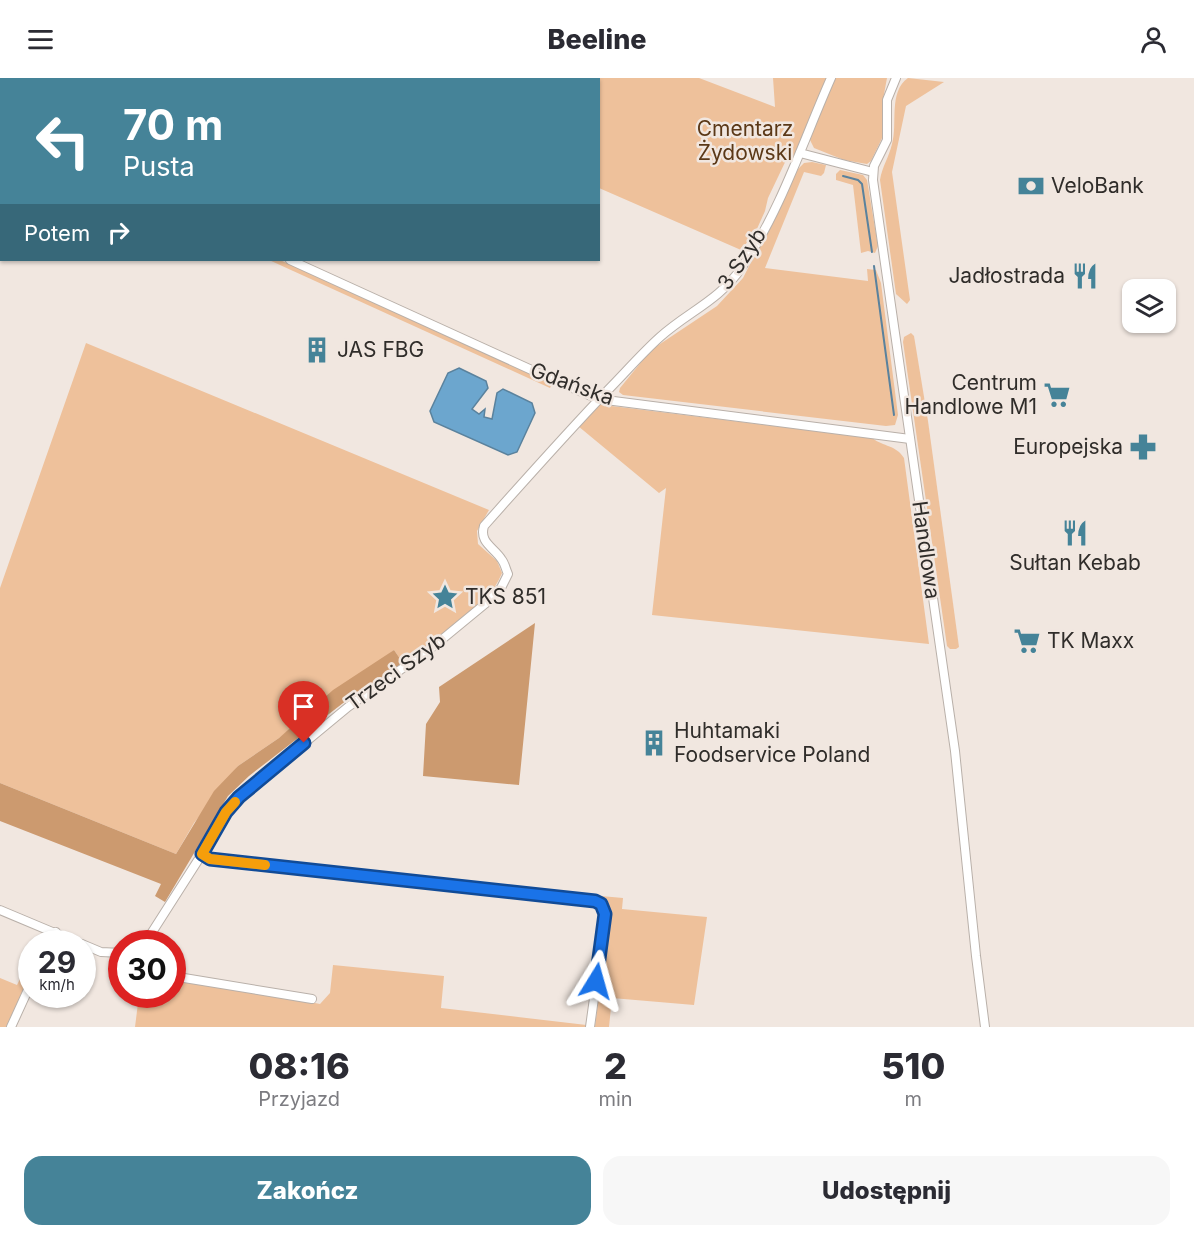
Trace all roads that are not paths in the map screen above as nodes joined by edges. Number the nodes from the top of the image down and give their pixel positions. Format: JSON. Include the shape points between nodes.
{"nodes":[{"id":1,"x":831,"y":78,"type":"edge"},
{"id":2,"x":896,"y":78,"type":"edge"},
{"id":3,"x":800,"y":153,"type":"junction"},
{"id":4,"x":873,"y":172,"type":"junction"},
{"id":5,"x":292,"y":261,"type":"edge"},
{"id":6,"x":598,"y":399,"type":"junction"},
{"id":7,"x":910,"y":439,"type":"junction"},
{"id":8,"x":202,"y":854,"type":"junction"},
{"id":9,"x":0,"y":910,"type":"edge"},
{"id":10,"x":51,"y":930,"type":"edge"},
{"id":11,"x":153,"y":930,"type":"edge"},
{"id":12,"x":186,"y":978,"type":"edge"},
{"id":13,"x":312,"y":999,"type":"dead end"},
{"id":14,"x":20,"y":1008,"type":"edge"},
{"id":15,"x":11,"y":1027,"type":"edge"},
{"id":16,"x":590,"y":1027,"type":"edge"},
{"id":17,"x":985,"y":1027,"type":"edge"}],
"edges":[{"from":1,"to":3,"type":"street","name":"3 Szyb"},
{"from":2,"to":4,"type":"street","name":"Handlowa","via":[[888,100],[886,140]]},
{"from":3,"to":4,"type":"street"},
{"from":3,"to":6,"type":"street","name":"3 Szyb","via":[[768,220],[731,281],[717,296],[661,336]]},
{"from":4,"to":7,"type":"street","name":"Handlowa"},
{"from":5,"to":6,"type":"street","name":"Gdańska"},
{"from":6,"to":7,"type":"street","name":"Gdańska"},
{"from":6,"to":8,"type":"street","name":"Trzeci Szyb","via":[[484,526],[485,542],[503,560],[508,574],[501,588],[434,646],[348,707],[239,797]]},
{"from":7,"to":17,"type":"street","name":"Handlowa","via":[[955,751]]},
{"from":8,"to":11,"type":"street","name":"Trzeci Szyb"},
{"from":8,"to":16,"type":"street","via":[[210,859],[601,904],[605,919]]},
{"from":9,"to":10,"type":"street"},
{"from":12,"to":13,"type":"street"},
{"from":14,"to":15,"type":"street"}]}
